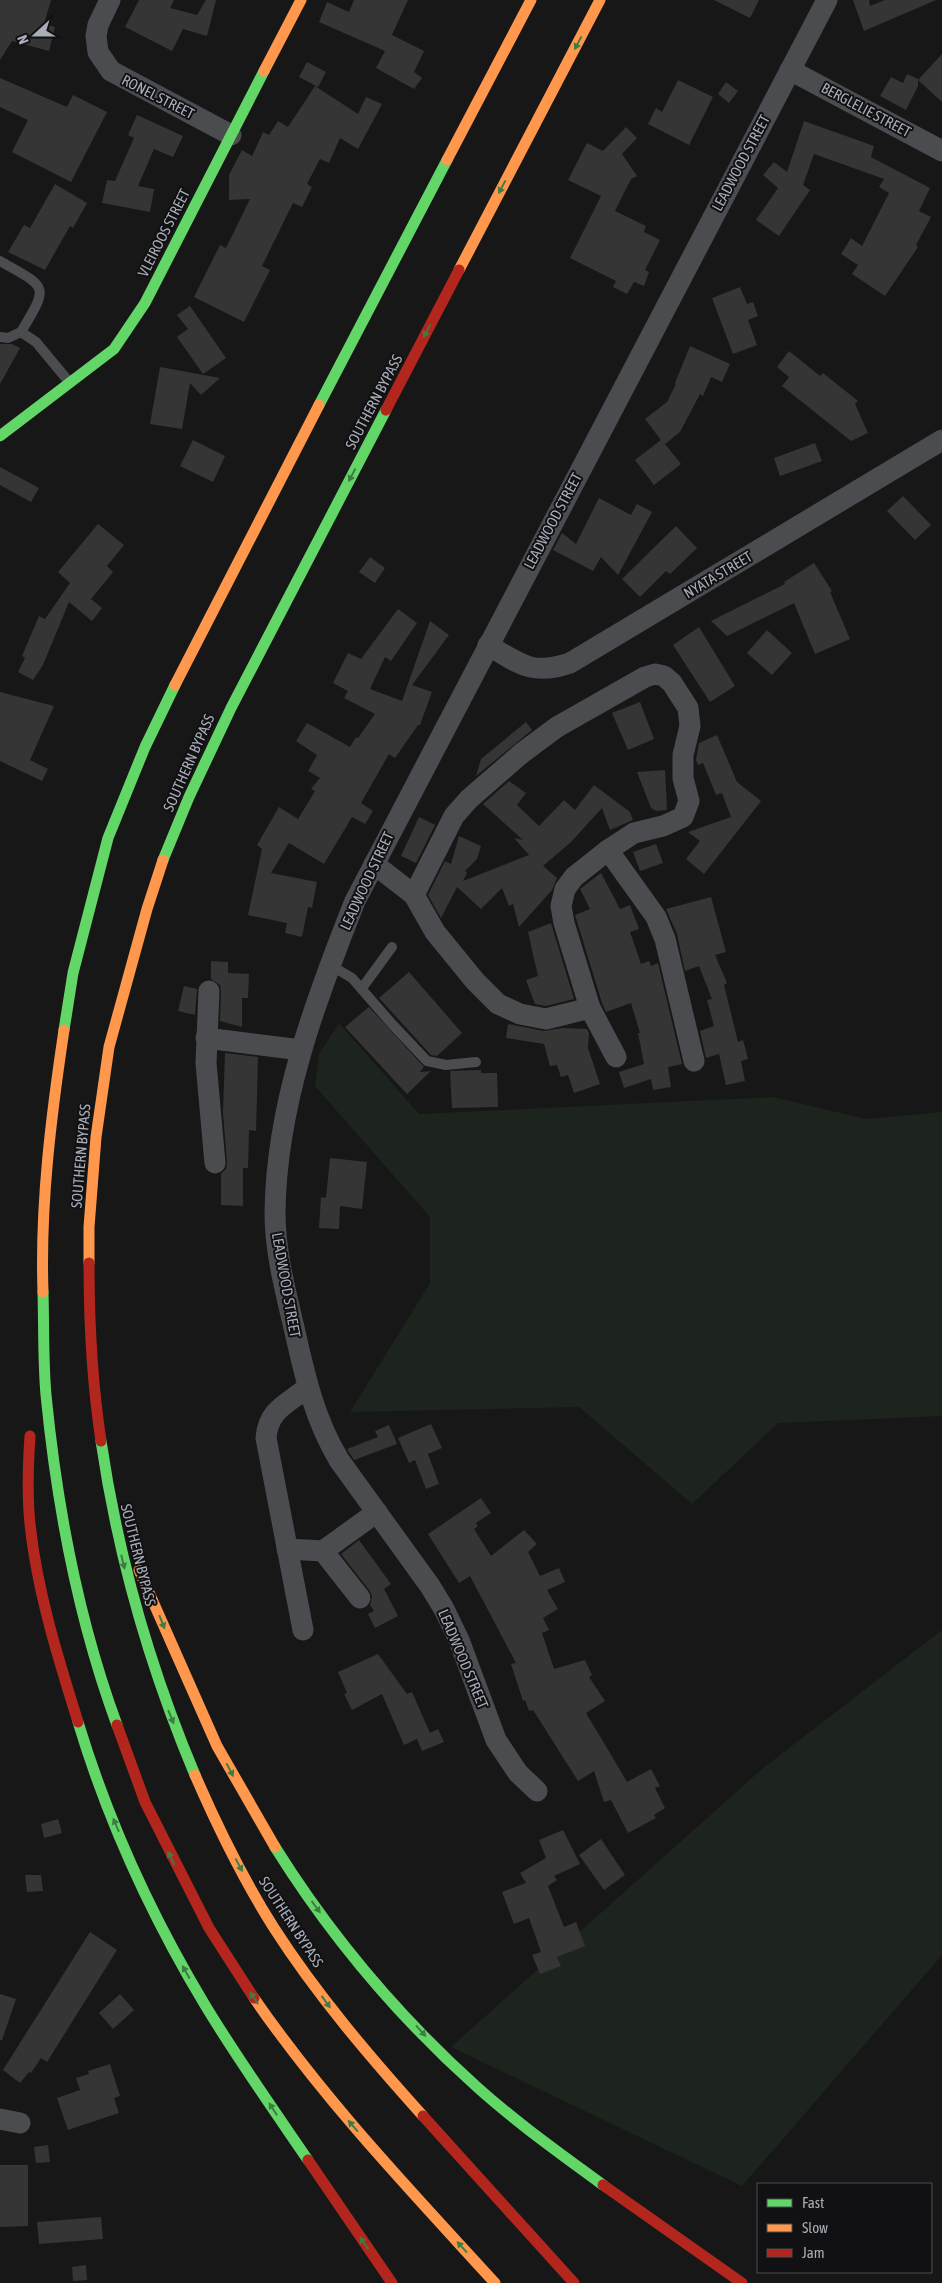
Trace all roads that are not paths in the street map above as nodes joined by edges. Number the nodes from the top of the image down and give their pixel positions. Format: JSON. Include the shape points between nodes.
{"nodes":[{"id":1,"x":110,"y":0,"type":"edge"},
{"id":2,"x":301,"y":0,"type":"edge"},
{"id":3,"x":531,"y":0,"type":"edge"},
{"id":4,"x":600,"y":0,"type":"edge"},
{"id":5,"x":827,"y":0,"type":"edge"},
{"id":6,"x":790,"y":70,"type":"junction"},
{"id":7,"x":232,"y":135,"type":"junction"},
{"id":8,"x":942,"y":150,"type":"edge"},
{"id":9,"x":2,"y":266,"type":"edge"},
{"id":10,"x":20,"y":332,"type":"junction"},
{"id":11,"x":0,"y":337,"type":"edge"},
{"id":12,"x":71,"y":383,"type":"junction"},
{"id":13,"x":0,"y":436,"type":"edge"},
{"id":14,"x":942,"y":440,"type":"edge"},
{"id":15,"x":488,"y":645,"type":"junction"},
{"id":16,"x":608,"y":850,"type":"junction"},
{"id":17,"x":374,"y":864,"type":"junction"},
{"id":18,"x":414,"y":895,"type":"junction"},
{"id":19,"x":392,"y":947,"type":"dead end"},
{"id":20,"x":330,"y":965,"type":"junction"},
{"id":21,"x":362,"y":988,"type":"junction"},
{"id":22,"x":209,"y":991,"type":"dead end"},
{"id":23,"x":590,"y":1008,"type":"junction"},
{"id":24,"x":206,"y":1038,"type":"junction"},
{"id":25,"x":301,"y":1050,"type":"junction"},
{"id":26,"x":616,"y":1057,"type":"dead end"},
{"id":27,"x":694,"y":1061,"type":"dead end"},
{"id":28,"x":476,"y":1062,"type":"dead end"},
{"id":29,"x":215,"y":1163,"type":"dead end"},
{"id":30,"x":36,"y":1376,"type":"junction"},
{"id":31,"x":307,"y":1388,"type":"junction"},
{"id":32,"x":34,"y":1394,"type":"dead end"},
{"id":33,"x":32,"y":1422,"type":"dead end"},
{"id":34,"x":377,"y":1512,"type":"junction"},
{"id":35,"x":112,"y":1515,"type":"junction"},
{"id":36,"x":287,"y":1549,"type":"junction"},
{"id":37,"x":323,"y":1551,"type":"junction"},
{"id":38,"x":360,"y":1598,"type":"dead end"},
{"id":39,"x":303,"y":1630,"type":"dead end"},
{"id":40,"x":537,"y":1791,"type":"dead end"},
{"id":41,"x":392,"y":2283,"type":"edge"},
{"id":42,"x":495,"y":2283,"type":"edge"},
{"id":43,"x":574,"y":2283,"type":"edge"},
{"id":44,"x":742,"y":2283,"type":"edge"}],
"edges":[{"from":1,"to":7,"type":"street","name":"RONEL STREET","via":[[98,25],[97,46],[105,65],[119,77]]},
{"from":2,"to":7,"type":"main road","name":"VLEIROOS STREET"},
{"from":3,"to":30,"type":"main road","via":[[154,725],[105,844],[62,994],[46,1076],[37,1157],[32,1270]]},
{"from":4,"to":35,"type":"main road","name":"SOUTHERN BYPASS","one_way":true,"via":[[225,718],[190,793],[153,889],[110,1042],[92,1175],[88,1296],[98,1432]]},
{"from":5,"to":6,"type":"street","name":"LEADWOOD STREET"},
{"from":6,"to":8,"type":"street","name":"BERGLELIE STREET"},
{"from":6,"to":15,"type":"street","name":"LEADWOOD STREET"},
{"from":7,"to":12,"type":"main road","name":"VLEIROOS STREET","via":[[132,324],[114,349]]},
{"from":9,"to":10,"type":"lane","via":[[30,278],[41,294]]},
{"from":10,"to":11,"type":"lane","via":[[8,338]]},
{"from":10,"to":12,"type":"lane","via":[[36,342]]},
{"from":12,"to":13,"type":"main road","name":"VLEIROOS STREET"},
{"from":14,"to":15,"type":"street","name":"NYATA STREET","via":[[570,663],[542,670],[529,668]]},
{"from":15,"to":17,"type":"street","name":"LEADWOOD STREET"},
{"from":16,"to":18,"type":"street","via":[[634,833],[683,817],[689,801],[683,770],[690,726],[688,708],[664,676],[645,677],[557,727],[469,799],[454,816]]},
{"from":16,"to":23,"type":"street","via":[[574,877],[565,889],[561,906]]},
{"from":16,"to":27,"type":"street","via":[[656,916],[665,939]]},
{"from":17,"to":18,"type":"street"},
{"from":17,"to":20,"type":"street","name":"LEADWOOD STREET","via":[[355,901]]},
{"from":18,"to":23,"type":"street","via":[[435,932],[498,1004],[520,1014],[546,1019]]},
{"from":19,"to":21,"type":"lane"},
{"from":20,"to":21,"type":"lane"},
{"from":20,"to":25,"type":"street","name":"LEADWOOD STREET"},
{"from":21,"to":28,"type":"lane","via":[[427,1061],[446,1066]]},
{"from":22,"to":24,"type":"street"},
{"from":23,"to":26,"type":"street"},
{"from":24,"to":25,"type":"street"},
{"from":24,"to":29,"type":"street"},
{"from":25,"to":31,"type":"street","name":"LEADWOOD STREET","via":[[284,1125],[275,1214],[276,1244]]},
{"from":30,"to":32,"type":"main road"},
{"from":42,"to":30,"type":"main road","one_way":true,"via":[[313,2080],[257,2004],[209,1929],[176,1868],[147,1809],[89,1655],[55,1518],[41,1435]]},
{"from":31,"to":34,"type":"street","name":"LEADWOOD STREET","via":[[328,1442]]},
{"from":31,"to":36,"type":"street","via":[[272,1415],[267,1424],[266,1438]]},
{"from":41,"to":33,"type":"main road","one_way":true,"via":[[301,2152],[198,1994],[156,1915],[118,1830],[66,1688],[46,1605],[30,1527],[28,1498]]},
{"from":34,"to":37,"type":"street"},
{"from":34,"to":40,"type":"street","name":"LEADWOOD STREET","via":[[444,1609],[459,1640],[496,1740],[507,1759]]},
{"from":35,"to":43,"type":"main road","name":"SOUTHERN BYPASS","one_way":true,"via":[[143,1637],[164,1700],[200,1789],[257,1900],[343,2025]]},
{"from":35,"to":44,"type":"main road","one_way":true,"via":[[229,1770],[294,1876],[332,1928],[430,2040],[503,2109]]},
{"from":36,"to":37,"type":"street"},
{"from":36,"to":39,"type":"street"},
{"from":37,"to":38,"type":"street"}]}
